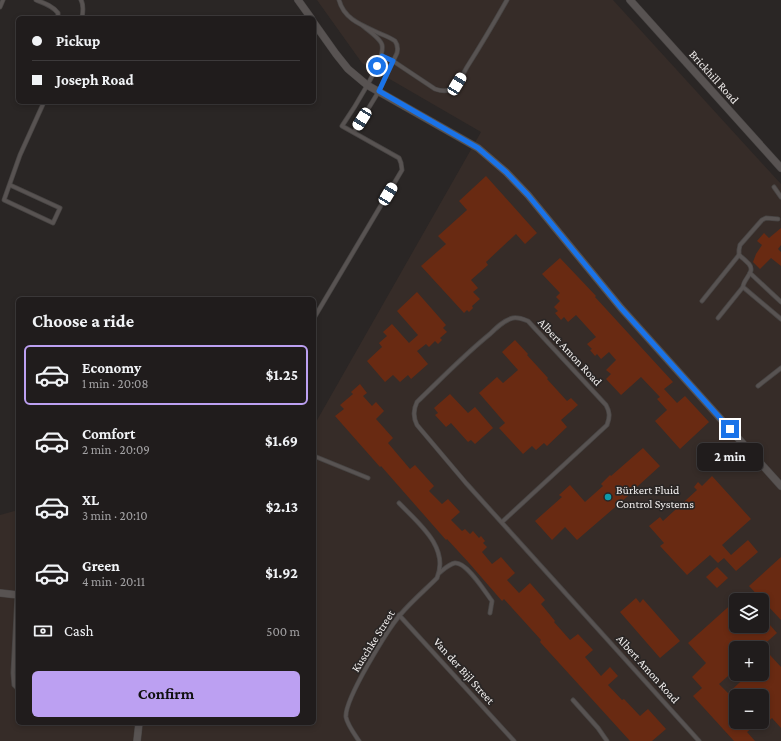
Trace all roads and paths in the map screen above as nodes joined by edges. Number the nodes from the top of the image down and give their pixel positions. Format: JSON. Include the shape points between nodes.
{"nodes":[{"id":1,"x":3,"y":0,"type":"edge"},
{"id":2,"x":36,"y":0,"type":"edge"},
{"id":3,"x":81,"y":0,"type":"edge"},
{"id":4,"x":298,"y":0,"type":"edge"},
{"id":5,"x":339,"y":0,"type":"edge"},
{"id":6,"x":507,"y":0,"type":"edge"},
{"id":7,"x":630,"y":0,"type":"edge"},
{"id":8,"x":0,"y":7,"type":"edge"},
{"id":9,"x":58,"y":16,"type":"edge"},
{"id":10,"x":82,"y":16,"type":"edge"},
{"id":11,"x":309,"y":16,"type":"edge"},
{"id":12,"x":316,"y":26,"type":"edge"},
{"id":13,"x":363,"y":26,"type":"junction"},
{"id":14,"x":382,"y":56,"type":"junction"},
{"id":15,"x":393,"y":61,"type":"junction"},
{"id":16,"x":367,"y":85,"type":"junction"},
{"id":17,"x":379,"y":91,"type":"junction"},
{"id":18,"x":43,"y":104,"type":"edge"},
{"id":19,"x":354,"y":132,"type":"junction"},
{"id":20,"x":781,"y":168,"type":"edge"},
{"id":21,"x":10,"y":185,"type":"junction"},
{"id":22,"x":774,"y":187,"type":"dead end"},
{"id":23,"x":781,"y":197,"type":"edge"},
{"id":24,"x":778,"y":219,"type":"dead end"},
{"id":25,"x":739,"y":255,"type":"junction"},
{"id":26,"x":750,"y":273,"type":"junction"},
{"id":27,"x":743,"y":287,"type":"junction"},
{"id":28,"x":702,"y":300,"type":"dead end"},
{"id":29,"x":781,"y":302,"type":"edge"},
{"id":30,"x":316,"y":315,"type":"edge"},
{"id":31,"x":718,"y":318,"type":"dead end"},
{"id":32,"x":781,"y":319,"type":"edge"},
{"id":33,"x":781,"y":368,"type":"edge"},
{"id":34,"x":758,"y":386,"type":"dead end"},
{"id":35,"x":316,"y":457,"type":"edge"},
{"id":36,"x":368,"y":478,"type":"dead end"},
{"id":37,"x":781,"y":486,"type":"edge"},
{"id":38,"x":399,"y":502,"type":"dead end"},
{"id":39,"x":502,"y":522,"type":"junction"},
{"id":40,"x":439,"y":573,"type":"junction"},
{"id":41,"x":0,"y":593,"type":"edge"},
{"id":42,"x":16,"y":595,"type":"edge"},
{"id":43,"x":490,"y":613,"type":"dead end"},
{"id":44,"x":399,"y":615,"type":"junction"},
{"id":45,"x":16,"y":626,"type":"edge"},
{"id":46,"x":16,"y":687,"type":"edge"},
{"id":47,"x":573,"y":700,"type":"dead end"},
{"id":48,"x":139,"y":725,"type":"edge"},
{"id":49,"x":136,"y":741,"type":"edge"},
{"id":50,"x":359,"y":741,"type":"edge"},
{"id":51,"x":514,"y":741,"type":"edge"},
{"id":52,"x":607,"y":741,"type":"edge"},
{"id":53,"x":700,"y":741,"type":"edge"}],
"edges":[{"from":1,"to":8,"type":"lane"},
{"from":2,"to":9,"type":"lane","via":[[53,7],[57,10]]},
{"from":3,"to":10,"type":"lane"},
{"from":4,"to":11,"type":"street"},
{"from":5,"to":13,"type":"lane","via":[[347,15]]},
{"from":6,"to":15,"type":"lane","via":[[473,59],[452,89],[435,89]]},
{"from":7,"to":20,"type":"street","name":"Brickhill Road"},
{"from":12,"to":16,"type":"street","via":[[348,69]]},
{"from":13,"to":14,"type":"lane","via":[[380,41]]},
{"from":13,"to":15,"type":"lane","via":[[389,37],[396,43],[398,48]]},
{"from":14,"to":15,"type":"lane"},
{"from":14,"to":16,"type":"lane"},
{"from":15,"to":17,"type":"lane"},
{"from":16,"to":17,"type":"street"},
{"from":16,"to":19,"type":"lane","via":[[342,126]]},
{"from":17,"to":19,"type":"lane"},
{"from":17,"to":37,"type":"street","via":[[478,148],[506,172],[621,308]]},
{"from":18,"to":21,"type":"lane","via":[[20,155]]},
{"from":19,"to":30,"type":"lane","via":[[399,158],[402,170]]},
{"from":21,"to":21,"type":"lane","via":[[4,200],[53,224],[60,208]]},
{"from":22,"to":23,"type":"lane"},
{"from":24,"to":25,"type":"lane","via":[[762,220],[740,245]]},
{"from":25,"to":26,"type":"lane","via":[[750,265]]},
{"from":25,"to":28,"type":"lane"},
{"from":26,"to":27,"type":"lane"},
{"from":26,"to":29,"type":"lane"},
{"from":27,"to":31,"type":"lane"},
{"from":27,"to":32,"type":"lane"},
{"from":33,"to":34,"type":"lane"},
{"from":35,"to":36,"type":"lane"},
{"from":38,"to":40,"type":"lane","via":[[434,541],[440,563]]},
{"from":39,"to":39,"type":"lane","name":"Albert Amon Road","via":[[417,425],[414,420],[414,408],[417,402],[504,322],[512,318],[521,318],[528,321],[606,405],[610,419],[597,435]]},
{"from":39,"to":53,"type":"lane","name":"Albert Amon Road"},
{"from":40,"to":43,"type":"lane","via":[[455,563],[468,568],[492,602]]},
{"from":40,"to":44,"type":"lane","name":"Kuschke Street"},
{"from":41,"to":42,"type":"street"},
{"from":44,"to":50,"type":"lane","name":"Kuschke Street","via":[[372,657],[348,707],[346,716]]},
{"from":44,"to":51,"type":"lane","name":"Van der Bijl Street"},
{"from":45,"to":46,"type":"lane","via":[[13,673]]},
{"from":47,"to":52,"type":"lane"},
{"from":48,"to":49,"type":"street"}]}
